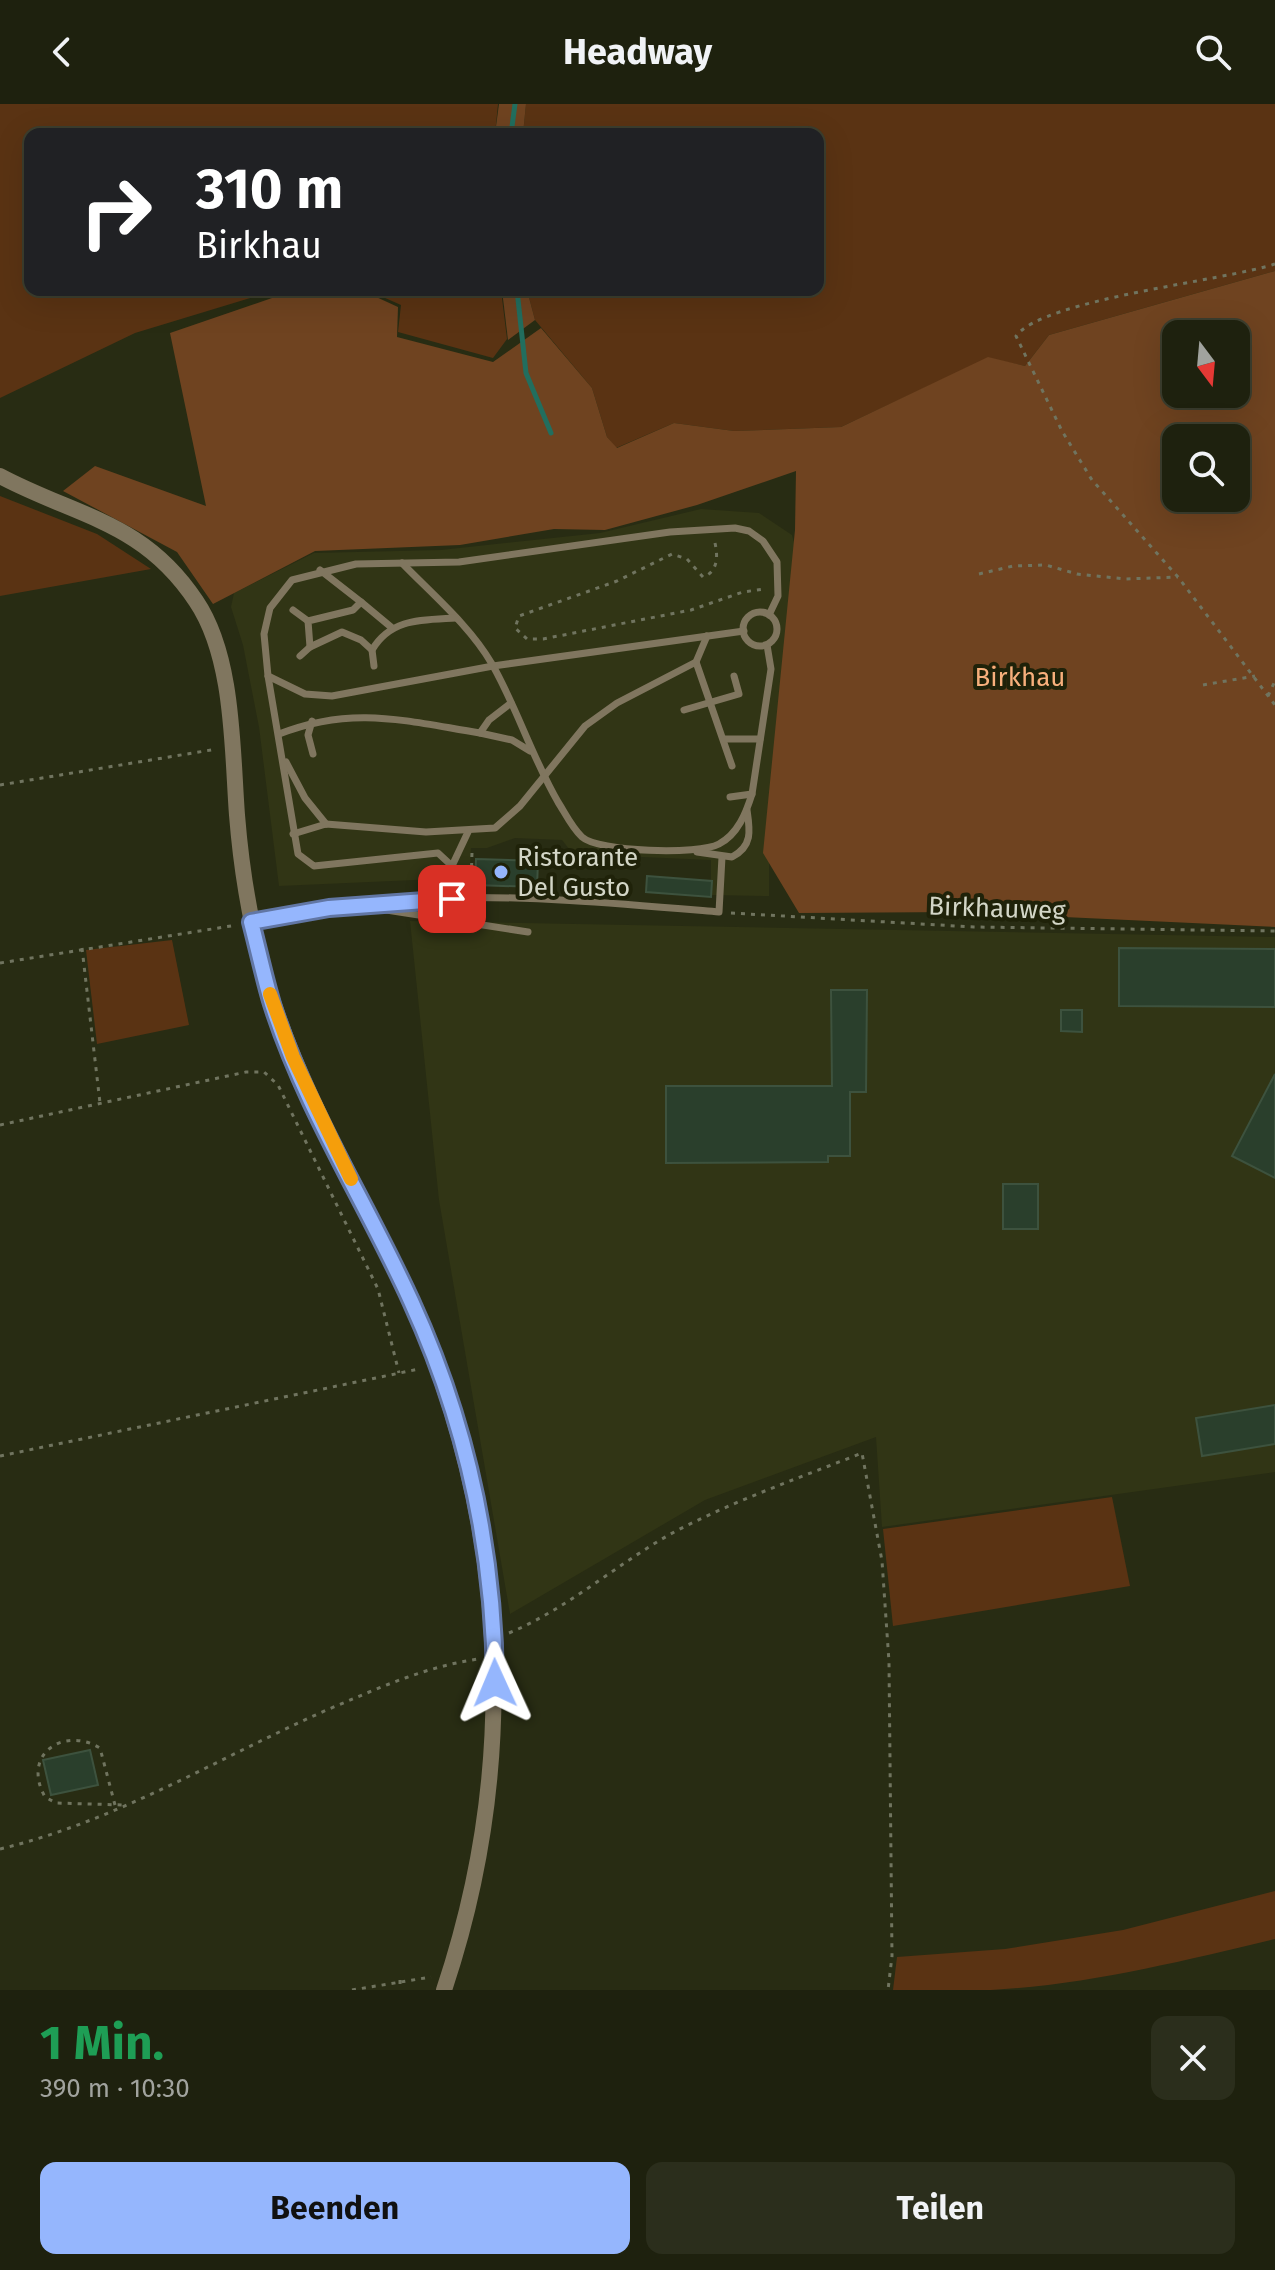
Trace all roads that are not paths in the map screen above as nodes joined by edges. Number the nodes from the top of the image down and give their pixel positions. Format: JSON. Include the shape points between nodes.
{"nodes":[{"id":1,"x":0,"y":476,"type":"edge"},
{"id":2,"x":402,"y":563,"type":"junction"},
{"id":3,"x":320,"y":570,"type":"junction"},
{"id":4,"x":361,"y":602,"type":"junction"},
{"id":5,"x":293,"y":610,"type":"dead end"},
{"id":6,"x":769,"y":615,"type":"junction"},
{"id":7,"x":456,"y":618,"type":"junction"},
{"id":8,"x":308,"y":621,"type":"junction"},
{"id":9,"x":391,"y":627,"type":"junction"},
{"id":10,"x":744,"y":631,"type":"junction"},
{"id":11,"x":707,"y":636,"type":"junction"},
{"id":12,"x":767,"y":645,"type":"junction"},
{"id":13,"x":310,"y":647,"type":"junction"},
{"id":14,"x":372,"y":650,"type":"junction"},
{"id":15,"x":300,"y":656,"type":"dead end"},
{"id":16,"x":696,"y":662,"type":"junction"},
{"id":17,"x":374,"y":666,"type":"dead end"},
{"id":18,"x":493,"y":666,"type":"junction"},
{"id":19,"x":268,"y":676,"type":"junction"},
{"id":20,"x":734,"y":676,"type":"dead end"},
{"id":21,"x":712,"y":701,"type":"junction"},
{"id":22,"x":511,"y":703,"type":"junction"},
{"id":23,"x":684,"y":710,"type":"dead end"},
{"id":24,"x":312,"y":721,"type":"junction"},
{"id":25,"x":480,"y":733,"type":"junction"},
{"id":26,"x":279,"y":734,"type":"junction"},
{"id":27,"x":724,"y":739,"type":"junction"},
{"id":28,"x":760,"y":739,"type":"junction"},
{"id":29,"x":531,"y":753,"type":"junction"},
{"id":30,"x":313,"y":754,"type":"dead end"},
{"id":31,"x":283,"y":755,"type":"junction"},
{"id":32,"x":732,"y":766,"type":"dead end"},
{"id":33,"x":544,"y":777,"type":"junction"},
{"id":34,"x":752,"y":794,"type":"junction"},
{"id":35,"x":730,"y":797,"type":"dead end"},
{"id":36,"x":512,"y":801,"type":"dead end"},
{"id":37,"x":520,"y":806,"type":"junction"},
{"id":38,"x":747,"y":810,"type":"junction"},
{"id":39,"x":326,"y":824,"type":"junction"},
{"id":40,"x":468,"y":832,"type":"junction"},
{"id":41,"x":293,"y":834,"type":"junction"},
{"id":42,"x":655,"y":838,"type":"dead end"},
{"id":43,"x":655,"y":849,"type":"junction"},
{"id":44,"x":691,"y":851,"type":"junction"},
{"id":45,"x":722,"y":857,"type":"junction"},
{"id":46,"x":452,"y":866,"type":"junction"},
{"id":47,"x":452,"y":899,"type":"junction"},
{"id":48,"x":357,"y":906,"type":"junction"},
{"id":49,"x":251,"y":922,"type":"junction"},
{"id":50,"x":528,"y":932,"type":"dead end"},
{"id":51,"x":446,"y":1982,"type":"edge"}],
"edges":[{"from":1,"to":49,"type":"street","via":[[137,538],[175,571],[200,606],[217,648],[228,700]]},
{"from":2,"to":3,"type":"lane"},
{"from":2,"to":6,"type":"lane","via":[[459,562],[710,528],[749,531],[777,562],[778,596]]},
{"from":2,"to":7,"type":"lane"},
{"from":3,"to":4,"type":"lane"},
{"from":3,"to":19,"type":"lane","via":[[292,580],[270,608],[264,634]]},
{"from":4,"to":8,"type":"lane","via":[[353,610]]},
{"from":4,"to":9,"type":"lane"},
{"from":5,"to":8,"type":"lane"},
{"from":6,"to":10,"type":"lane","via":[[751,615]]},
{"from":6,"to":12,"type":"lane","via":[[777,630]]},
{"from":7,"to":9,"type":"lane"},
{"from":7,"to":18,"type":"lane"},
{"from":8,"to":13,"type":"lane"},
{"from":9,"to":14,"type":"lane"},
{"from":10,"to":11,"type":"lane"},
{"from":10,"to":12,"type":"lane","via":[[754,645]]},
{"from":11,"to":16,"type":"lane"},
{"from":11,"to":18,"type":"lane"},
{"from":12,"to":28,"type":"lane","via":[[771,669]]},
{"from":13,"to":14,"type":"lane","via":[[342,632]]},
{"from":13,"to":15,"type":"lane"},
{"from":14,"to":17,"type":"lane"},
{"from":16,"to":21,"type":"lane"},
{"from":16,"to":33,"type":"lane","via":[[585,726]]},
{"from":18,"to":19,"type":"lane","via":[[332,696],[305,694]]},
{"from":18,"to":22,"type":"lane"},
{"from":19,"to":26,"type":"lane"},
{"from":20,"to":21,"type":"lane","via":[[739,694]]},
{"from":21,"to":23,"type":"lane"},
{"from":21,"to":27,"type":"lane"},
{"from":22,"to":25,"type":"lane"},
{"from":22,"to":29,"type":"lane"},
{"from":24,"to":25,"type":"lane","via":[[358,715]]},
{"from":24,"to":26,"type":"lane"},
{"from":24,"to":30,"type":"lane","via":[[308,735]]},
{"from":25,"to":29,"type":"lane","via":[[512,740]]},
{"from":26,"to":31,"type":"lane"},
{"from":27,"to":28,"type":"lane"},
{"from":27,"to":32,"type":"lane"},
{"from":28,"to":34,"type":"lane"},
{"from":29,"to":33,"type":"lane"},
{"from":31,"to":39,"type":"lane","via":[[305,798]]},
{"from":31,"to":41,"type":"lane"},
{"from":33,"to":37,"type":"lane"},
{"from":33,"to":43,"type":"lane","via":[[589,843]]},
{"from":34,"to":35,"type":"lane"},
{"from":34,"to":38,"type":"lane"},
{"from":36,"to":37,"type":"lane"},
{"from":37,"to":40,"type":"lane","via":[[495,828]]},
{"from":38,"to":44,"type":"lane","via":[[730,836]]},
{"from":38,"to":45,"type":"lane","via":[[750,832],[745,848]]},
{"from":39,"to":40,"type":"lane"},
{"from":39,"to":41,"type":"lane"},
{"from":40,"to":46,"type":"lane"},
{"from":41,"to":46,"type":"lane","via":[[298,854],[314,866],[428,853],[438,853]]},
{"from":42,"to":43,"type":"lane"},
{"from":43,"to":44,"type":"lane"},
{"from":44,"to":45,"type":"lane"},
{"from":45,"to":47,"type":"lane","via":[[719,912]]},
{"from":46,"to":47,"type":"lane"},
{"from":47,"to":48,"type":"lane"},
{"from":48,"to":49,"type":"lane"},
{"from":48,"to":50,"type":"lane"},
{"from":49,"to":51,"type":"street","via":[[293,1057],[438,1365],[471,1478],[490,1579],[495,1639],[492,1775],[469,1908]]}]}
